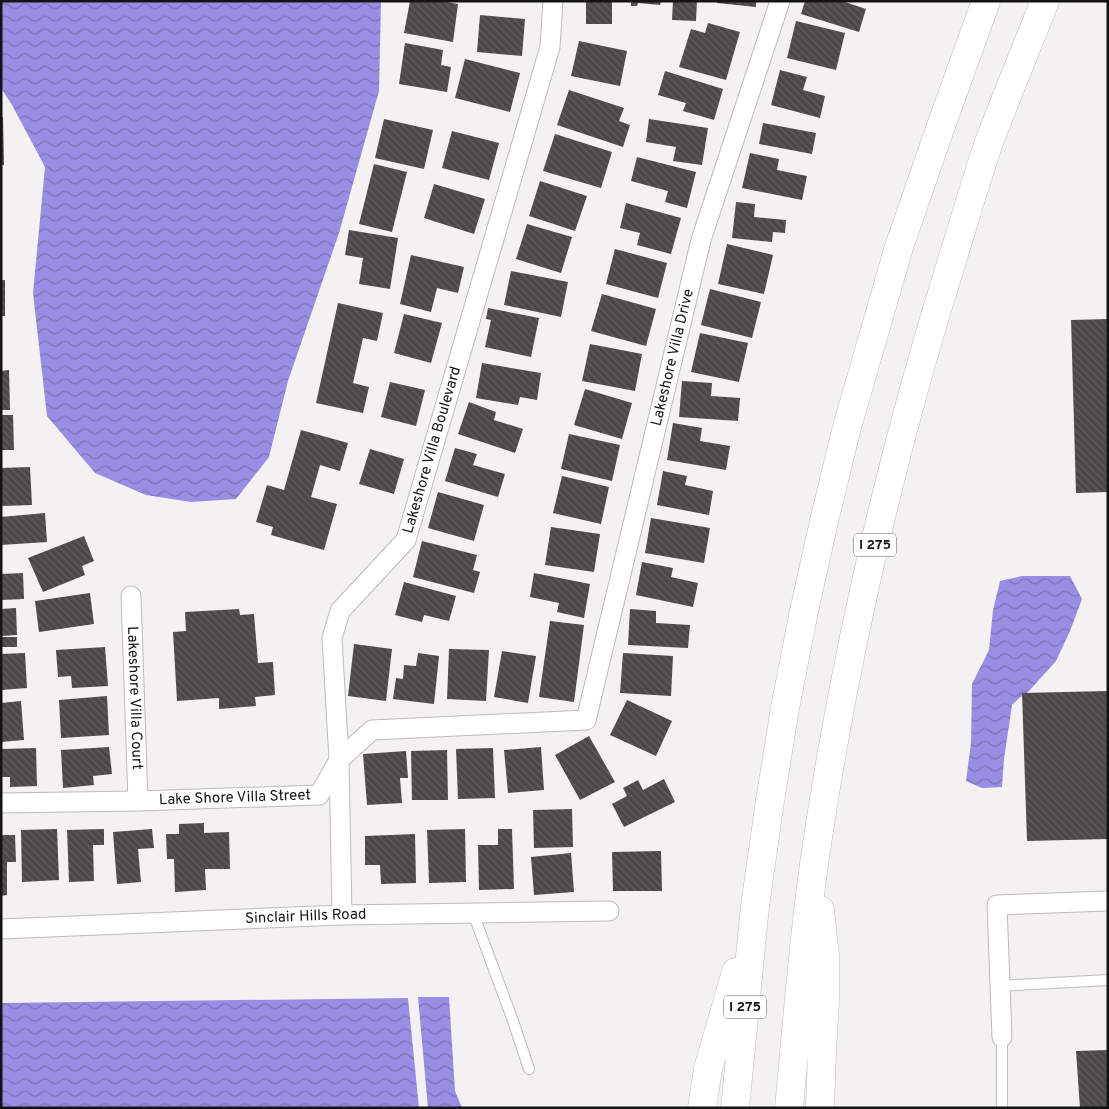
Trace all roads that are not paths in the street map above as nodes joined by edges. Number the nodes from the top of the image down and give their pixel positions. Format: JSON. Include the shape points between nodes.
{"nodes":[{"id":1,"x":553,"y":1,"type":"edge"},
{"id":2,"x":780,"y":1,"type":"edge"},
{"id":3,"x":986,"y":1,"type":"edge"},
{"id":4,"x":1045,"y":1,"type":"edge"},
{"id":5,"x":130,"y":596,"type":"dead end"},
{"id":6,"x":586,"y":720,"type":"joint"},
{"id":7,"x":339,"y":760,"type":"junction"},
{"id":8,"x":138,"y":801,"type":"junction"},
{"id":9,"x":1,"y":803,"type":"edge"},
{"id":10,"x":815,"y":856,"type":"junction"},
{"id":11,"x":1108,"y":901,"type":"edge"},
{"id":12,"x":755,"y":906,"type":"junction"},
{"id":13,"x":609,"y":911,"type":"dead end"},
{"id":14,"x":473,"y":913,"type":"junction"},
{"id":15,"x":342,"y":915,"type":"junction"},
{"id":16,"x":1,"y":929,"type":"edge"},
{"id":17,"x":1108,"y":980,"type":"edge"},
{"id":18,"x":999,"y":986,"type":"junction"},
{"id":19,"x":1002,"y":1037,"type":"joint"},
{"id":20,"x":529,"y":1069,"type":"dead end"},
{"id":21,"x":702,"y":1108,"type":"edge"},
{"id":22,"x":735,"y":1108,"type":"edge"},
{"id":23,"x":789,"y":1108,"type":"edge"},
{"id":24,"x":820,"y":1108,"type":"edge"},
{"id":25,"x":1002,"y":1108,"type":"edge"}],
"edges":[{"from":1,"to":7,"type":"street","name":"Lakeshore Villa Boulevard","via":[[550,46],[406,540],[340,610],[332,638]]},
{"from":2,"to":6,"type":"street","name":"Lakeshore Villa Drive","via":[[701,240]]},
{"from":3,"to":12,"type":"highway","number":"I 275","via":[[899,247],[847,427],[785,708]]},
{"from":4,"to":10,"type":"highway","number":"I 275","via":[[988,145],[913,390],[855,636]]},
{"from":5,"to":8,"type":"street","name":"Lakeshore Villa Court"},
{"from":6,"to":7,"type":"street","name":"Lake Shore Villa Street","via":[[372,730]]},
{"from":7,"to":8,"type":"street","name":"Lake Shore Villa Street","via":[[319,795]]},
{"from":7,"to":15,"type":"street","name":"Lakeshore Villa Boulevard"},
{"from":8,"to":9,"type":"street","name":"Lake Shore Villa Street"},
{"from":10,"to":23,"type":"highway","number":"I 275"},
{"from":10,"to":24,"type":"highway","via":[[825,955]]},
{"from":11,"to":18,"type":"street","via":[[997,905]]},
{"from":12,"to":21,"type":"highway","via":[[708,1069]]},
{"from":12,"to":22,"type":"highway","number":"I 275"},
{"from":13,"to":14,"type":"street","name":"Sinclair Hills Road"},
{"from":14,"to":15,"type":"street","name":"Sinclair Hills Road"},
{"from":14,"to":20,"type":"lane"},
{"from":15,"to":16,"type":"street","name":"Sinclair Hills Road"},
{"from":17,"to":18,"type":"lane"},
{"from":18,"to":19,"type":"street"},
{"from":19,"to":25,"type":"lane"}]}
